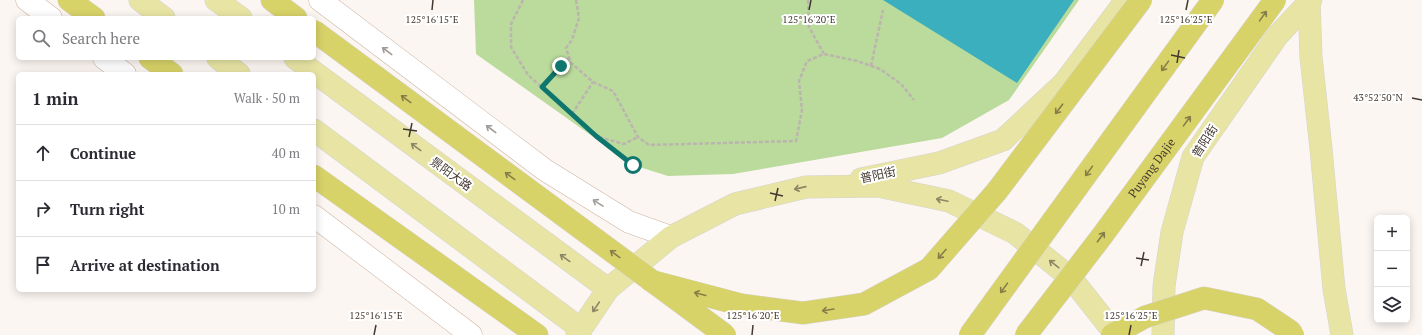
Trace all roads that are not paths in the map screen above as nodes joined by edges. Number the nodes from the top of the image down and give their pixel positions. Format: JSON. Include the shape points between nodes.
{"nodes":[{"id":1,"x":27,"y":0,"type":"edge"},
{"id":2,"x":69,"y":0,"type":"edge"},
{"id":3,"x":140,"y":0,"type":"edge"},
{"id":4,"x":216,"y":0,"type":"edge"},
{"id":5,"x":272,"y":0,"type":"edge"},
{"id":6,"x":320,"y":0,"type":"edge"},
{"id":7,"x":1126,"y":0,"type":"edge"},
{"id":8,"x":1141,"y":0,"type":"edge"},
{"id":9,"x":1212,"y":0,"type":"edge"},
{"id":10,"x":1275,"y":0,"type":"edge"},
{"id":11,"x":1310,"y":1,"type":"edge"},
{"id":12,"x":48,"y":16,"type":"edge"},
{"id":13,"x":91,"y":16,"type":"edge"},
{"id":14,"x":161,"y":16,"type":"edge"},
{"id":15,"x":238,"y":16,"type":"edge"},
{"id":16,"x":293,"y":16,"type":"edge"},
{"id":17,"x":316,"y":32,"type":"edge"},
{"id":18,"x":107,"y":60,"type":"edge"},
{"id":19,"x":153,"y":60,"type":"edge"},
{"id":20,"x":221,"y":60,"type":"edge"},
{"id":21,"x":298,"y":60,"type":"edge"},
{"id":22,"x":122,"y":72,"type":"edge"},
{"id":23,"x":169,"y":72,"type":"edge"},
{"id":24,"x":236,"y":72,"type":"edge"},
{"id":25,"x":314,"y":72,"type":"edge"},
{"id":26,"x":316,"y":73,"type":"edge"},
{"id":27,"x":316,"y":132,"type":"edge"},
{"id":28,"x":316,"y":177,"type":"edge"},
{"id":29,"x":825,"y":186,"type":"junction"},
{"id":30,"x":316,"y":218,"type":"edge"},
{"id":31,"x":671,"y":237,"type":"junction"},
{"id":32,"x":651,"y":280,"type":"junction"},
{"id":33,"x":608,"y":289,"type":"junction"},
{"id":34,"x":579,"y":332,"type":"edge"},
{"id":35,"x":471,"y":335,"type":"edge"},
{"id":36,"x":537,"y":335,"type":"edge"},
{"id":37,"x":725,"y":335,"type":"edge"},
{"id":38,"x":970,"y":335,"type":"edge"},
{"id":39,"x":1026,"y":335,"type":"edge"},
{"id":40,"x":1112,"y":335,"type":"edge"},
{"id":41,"x":1116,"y":335,"type":"edge"},
{"id":42,"x":1163,"y":335,"type":"edge"},
{"id":43,"x":1293,"y":335,"type":"edge"},
{"id":44,"x":1342,"y":335,"type":"edge"}],
"edges":[{"from":1,"to":12,"type":"street"},
{"from":2,"to":13,"type":"highway"},
{"from":3,"to":14,"type":"main road"},
{"from":4,"to":15,"type":"main road"},
{"from":5,"to":16,"type":"highway"},
{"from":31,"to":6,"type":"street","one_way":true,"via":[[629,222],[545,170]]},
{"from":7,"to":29,"type":"main road","name":"普阳街","via":[[1064,82],[1004,140],[939,163]]},
{"from":8,"to":32,"type":"highway","one_way":true,"bridge":true,"via":[[997,191],[929,269],[864,304],[803,313],[742,305]]},
{"from":9,"to":38,"type":"highway","one_way":true,"bridge":true},
{"from":39,"to":10,"type":"highway","name":"Puyang Dajie","one_way":true,"bridge":true},
{"from":11,"to":42,"type":"main road","name":"普阳街","via":[[1278,35],[1193,157],[1172,232],[1164,286]]},
{"from":11,"to":44,"type":"main road","via":[[1311,56],[1334,289]]},
{"from":32,"to":17,"type":"highway","one_way":true,"bridge":true},
{"from":18,"to":22,"type":"street"},
{"from":19,"to":23,"type":"highway"},
{"from":20,"to":24,"type":"main road"},
{"from":25,"to":21,"type":"main road","name":"景阳大路","one_way":true},
{"from":33,"to":26,"type":"main road","name":"景阳大路","one_way":true},
{"from":27,"to":34,"type":"main road"},
{"from":28,"to":36,"type":"highway"},
{"from":29,"to":31,"type":"main road","one_way":true,"via":[[806,187],[735,204]]},
{"from":41,"to":29,"type":"main road","one_way":true,"via":[[1071,278],[1014,233],[949,201],[878,186]]},
{"from":30,"to":35,"type":"street"},
{"from":31,"to":33,"type":"main road"},
{"from":32,"to":37,"type":"highway","bridge":true},
{"from":33,"to":34,"type":"main road","one_way":true},
{"from":40,"to":43,"type":"highway","bridge":true,"via":[[1145,317],[1204,298],[1257,309]]}]}
